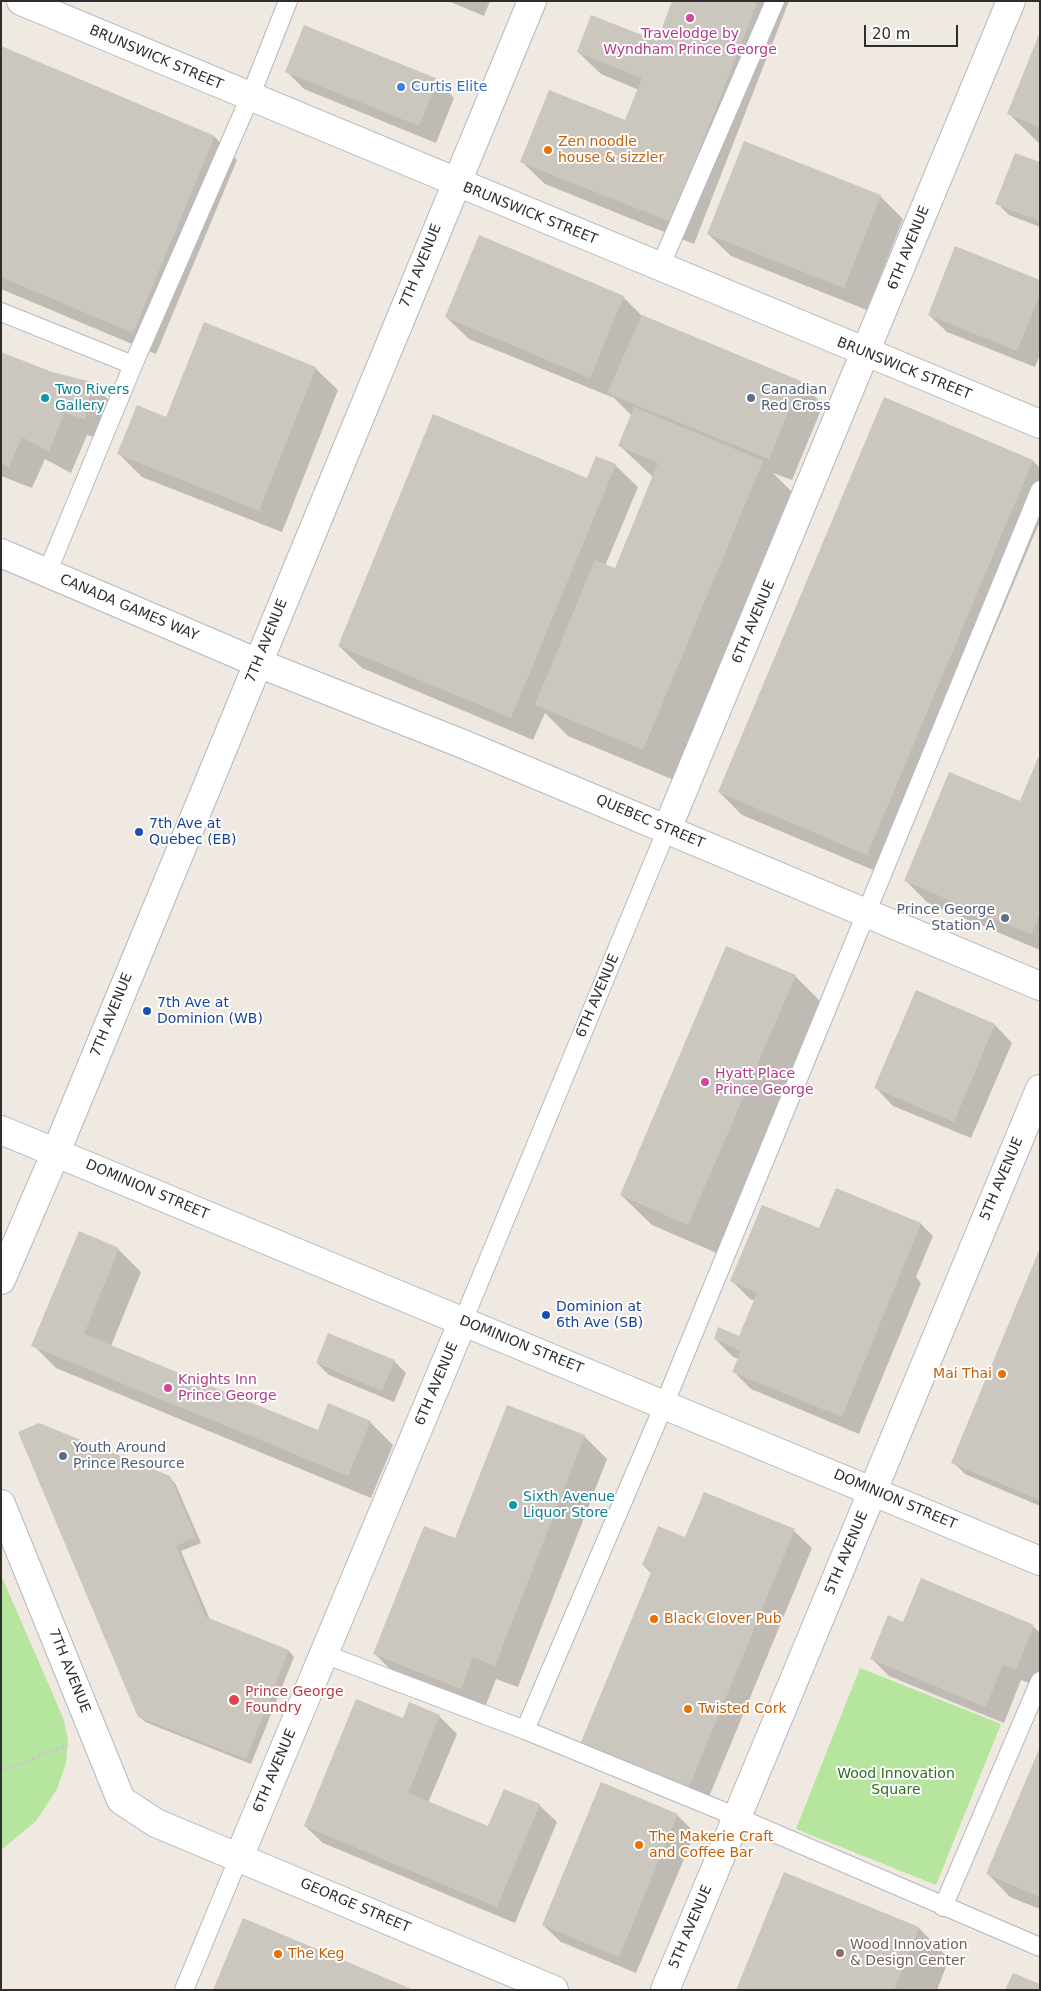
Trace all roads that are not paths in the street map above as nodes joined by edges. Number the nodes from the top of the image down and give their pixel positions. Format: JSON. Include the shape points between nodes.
{"nodes":[{"id":1,"x":21,"y":1,"type":"edge"},
{"id":2,"x":288,"y":1,"type":"edge"},
{"id":3,"x":532,"y":1,"type":"edge"},
{"id":4,"x":775,"y":1,"type":"edge"},
{"id":5,"x":1011,"y":1,"type":"edge"},
{"id":6,"x":50,"y":7,"type":"edge"},
{"id":7,"x":250,"y":97,"type":"junction"},
{"id":8,"x":455,"y":183,"type":"junction"},
{"id":9,"x":660,"y":267,"type":"junction"},
{"id":10,"x":1,"y":312,"type":"edge"},
{"id":11,"x":866,"y":353,"type":"junction"},
{"id":12,"x":132,"y":365,"type":"junction"},
{"id":13,"x":1040,"y":424,"type":"edge"},
{"id":14,"x":1040,"y":490,"type":"edge"},
{"id":15,"x":1,"y":553,"type":"edge"},
{"id":16,"x":47,"y":573,"type":"junction"},
{"id":17,"x":258,"y":663,"type":"junction"},
{"id":18,"x":667,"y":829,"type":"junction"},
{"id":19,"x":867,"y":913,"type":"junction"},
{"id":20,"x":1040,"y":986,"type":"edge"},
{"id":21,"x":1040,"y":1088,"type":"edge"},
{"id":22,"x":1,"y":1130,"type":"edge"},
{"id":23,"x":56,"y":1152,"type":"junction"},
{"id":24,"x":1,"y":1280,"type":"edge"},
{"id":25,"x":462,"y":1322,"type":"junction"},
{"id":26,"x":664,"y":1405,"type":"junction"},
{"id":27,"x":873,"y":1491,"type":"junction"},
{"id":28,"x":1,"y":1504,"type":"edge"},
{"id":29,"x":1040,"y":1561,"type":"edge"},
{"id":30,"x":324,"y":1654,"type":"junction"},
{"id":31,"x":1040,"y":1681,"type":"edge"},
{"id":32,"x":525,"y":1730,"type":"junction"},
{"id":33,"x":737,"y":1817,"type":"junction"},
{"id":34,"x":156,"y":1823,"type":"joint"},
{"id":35,"x":239,"y":1857,"type":"junction"},
{"id":36,"x":943,"y":1907,"type":"junction"},
{"id":37,"x":1040,"y":1947,"type":"edge"},
{"id":38,"x":184,"y":1990,"type":"edge"},
{"id":39,"x":554,"y":1990,"type":"edge"},
{"id":40,"x":665,"y":1990,"type":"edge"}],
"edges":[{"from":1,"to":6,"type":"street","name":"BRUNSWICK STREET"},
{"from":2,"to":7,"type":"lane"},
{"from":3,"to":8,"type":"street","name":"7TH AVENUE"},
{"from":4,"to":9,"type":"lane"},
{"from":5,"to":11,"type":"street","name":"6TH AVENUE"},
{"from":6,"to":7,"type":"street","name":"BRUNSWICK STREET"},
{"from":7,"to":8,"type":"street","name":"BRUNSWICK STREET"},
{"from":7,"to":12,"type":"lane"},
{"from":8,"to":9,"type":"street","name":"BRUNSWICK STREET"},
{"from":8,"to":17,"type":"street","name":"7TH AVENUE"},
{"from":9,"to":11,"type":"street","name":"BRUNSWICK STREET"},
{"from":10,"to":12,"type":"lane"},
{"from":11,"to":13,"type":"street","name":"BRUNSWICK STREET"},
{"from":11,"to":18,"type":"street","name":"6TH AVENUE"},
{"from":12,"to":16,"type":"lane"},
{"from":14,"to":19,"type":"lane"},
{"from":15,"to":16,"type":"street","name":"CANADA GAMES WAY"},
{"from":16,"to":17,"type":"street","name":"CANADA GAMES WAY"},
{"from":17,"to":18,"type":"street","name":"QUEBEC STREET"},
{"from":17,"to":23,"type":"street","name":"7TH AVENUE"},
{"from":18,"to":19,"type":"street","name":"QUEBEC STREET"},
{"from":18,"to":25,"type":"lane","name":"6TH AVENUE"},
{"from":19,"to":20,"type":"street","name":"QUEBEC STREET"},
{"from":19,"to":26,"type":"lane"},
{"from":21,"to":27,"type":"street","name":"5TH AVENUE"},
{"from":22,"to":23,"type":"street","name":"DOMINION STREET"},
{"from":23,"to":24,"type":"street","name":"7TH AVENUE"},
{"from":23,"to":25,"type":"street","name":"DOMINION STREET"},
{"from":25,"to":26,"type":"street","name":"DOMINION STREET"},
{"from":25,"to":30,"type":"street","name":"6TH AVENUE"},
{"from":26,"to":27,"type":"street","name":"DOMINION STREET"},
{"from":26,"to":32,"type":"lane"},
{"from":27,"to":29,"type":"street","name":"DOMINION STREET"},
{"from":27,"to":33,"type":"street","name":"5TH AVENUE"},
{"from":28,"to":34,"type":"street","name":"7TH AVENUE","via":[[121,1800]]},
{"from":30,"to":32,"type":"lane"},
{"from":30,"to":35,"type":"street","name":"6TH AVENUE"},
{"from":31,"to":36,"type":"lane"},
{"from":32,"to":33,"type":"lane"},
{"from":33,"to":36,"type":"lane"},
{"from":33,"to":40,"type":"street","name":"5TH AVENUE"},
{"from":34,"to":35,"type":"street","name":"GEORGE STREET"},
{"from":35,"to":38,"type":"lane","name":"6TH AVENUE"},
{"from":35,"to":39,"type":"street","name":"GEORGE STREET"},
{"from":36,"to":37,"type":"lane"}]}
